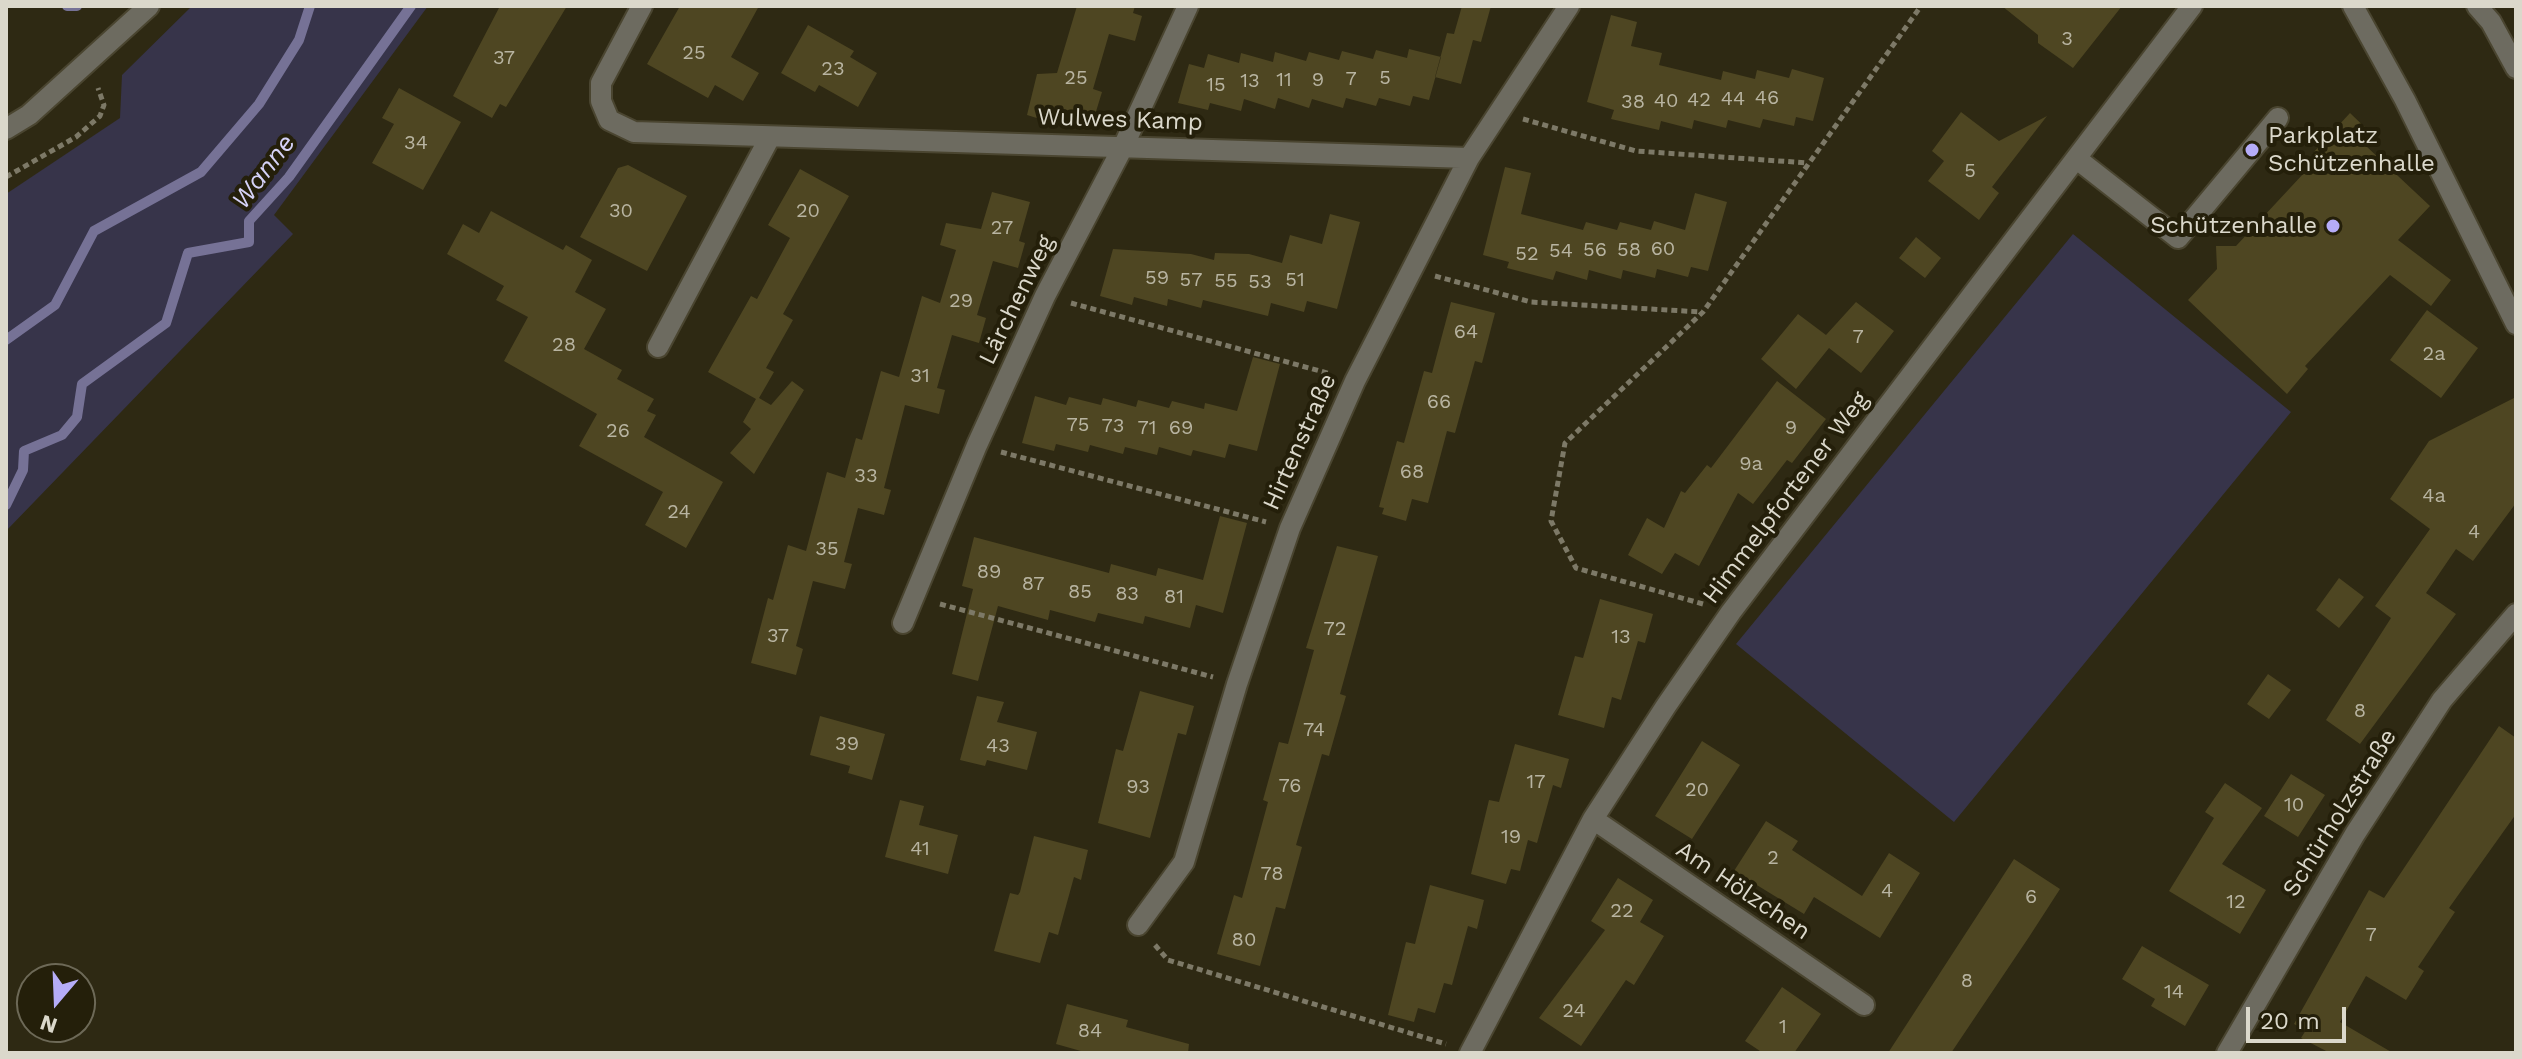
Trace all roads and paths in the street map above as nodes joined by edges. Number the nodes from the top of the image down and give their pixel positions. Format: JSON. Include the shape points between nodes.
{"nodes":[{"id":1,"x":149,"y":6,"type":"edge"},
{"id":2,"x":642,"y":6,"type":"edge"},
{"id":3,"x":1188,"y":6,"type":"edge"},
{"id":4,"x":1569,"y":6,"type":"edge"},
{"id":5,"x":1921,"y":6,"type":"edge"},
{"id":6,"x":2192,"y":6,"type":"edge"},
{"id":7,"x":2353,"y":6,"type":"edge"},
{"id":8,"x":2477,"y":6,"type":"edge"},
{"id":9,"x":2516,"y":68,"type":"edge"},
{"id":10,"x":80,"y":71,"type":"junction"},
{"id":11,"x":1499,"y":113,"type":"junction"},
{"id":12,"x":2278,"y":118,"type":"dead end"},
{"id":13,"x":6,"y":129,"type":"edge"},
{"id":14,"x":770,"y":137,"type":"junction"},
{"id":15,"x":1124,"y":145,"type":"junction"},
{"id":16,"x":1469,"y":158,"type":"junction"},
{"id":17,"x":2077,"y":159,"type":"junction"},
{"id":18,"x":1809,"y":163,"type":"junction"},
{"id":19,"x":6,"y":177,"type":"edge"},
{"id":20,"x":1412,"y":270,"type":"junction"},
{"id":21,"x":1045,"y":296,"type":"junction"},
{"id":22,"x":1703,"y":312,"type":"junction"},
{"id":23,"x":2516,"y":324,"type":"edge"},
{"id":24,"x":658,"y":347,"type":"dead end"},
{"id":25,"x":1355,"y":381,"type":"junction"},
{"id":26,"x":977,"y":445,"type":"junction"},
{"id":27,"x":1290,"y":528,"type":"junction"},
{"id":28,"x":914,"y":597,"type":"junction"},
{"id":29,"x":1731,"y":612,"type":"junction"},
{"id":30,"x":2516,"y":614,"type":"edge"},
{"id":31,"x":903,"y":623,"type":"dead end"},
{"id":32,"x":1237,"y":684,"type":"junction"},
{"id":33,"x":1593,"y":819,"type":"junction"},
{"id":34,"x":1138,"y":925,"type":"joint"},
{"id":35,"x":1864,"y":1005,"type":"dead end"},
{"id":36,"x":1443,"y":1043,"type":"dead end"},
{"id":37,"x":1470,"y":1053,"type":"edge"},
{"id":38,"x":2227,"y":1053,"type":"edge"}],
"edges":[{"from":1,"to":10,"type":"street"},
{"from":2,"to":14,"type":"street","name":"Wulwes Kamp","via":[[601,83],[609,120],[651,135]]},
{"from":3,"to":15,"type":"street","name":"Lärchenweg"},
{"from":4,"to":11,"type":"street","name":"Hirtenstraße"},
{"from":5,"to":18,"type":"path"},
{"from":6,"to":17,"type":"street","name":"Himmelpfortener Weg"},
{"from":7,"to":23,"type":"street"},
{"from":8,"to":9,"type":"street"},
{"from":10,"to":13,"type":"street"},
{"from":10,"to":19,"type":"path","via":[[100,90],[100,116],[76,137]]},
{"from":11,"to":16,"type":"street","name":"Hirtenstraße"},
{"from":11,"to":18,"type":"path","via":[[1636,151]]},
{"from":12,"to":17,"type":"street","via":[[2178,238]]},
{"from":14,"to":15,"type":"street","name":"Wulwes Kamp"},
{"from":14,"to":24,"type":"street"},
{"from":15,"to":16,"type":"street","name":"Wulwes Kamp"},
{"from":15,"to":21,"type":"street","name":"Lärchenweg"},
{"from":16,"to":20,"type":"street","name":"Hirtenstraße"},
{"from":17,"to":29,"type":"street","name":"Himmelpfortener Weg"},
{"from":18,"to":22,"type":"path"},
{"from":20,"to":22,"type":"path","via":[[1531,302]]},
{"from":20,"to":25,"type":"street","name":"Hirtenstraße"},
{"from":21,"to":25,"type":"path"},
{"from":21,"to":26,"type":"street","name":"Lärchenweg"},
{"from":22,"to":29,"type":"path","via":[[1565,443],[1551,521],[1576,568]]},
{"from":25,"to":27,"type":"street","name":"Hirtenstraße"},
{"from":26,"to":27,"type":"path"},
{"from":26,"to":28,"type":"street","name":"Lärchenweg"},
{"from":27,"to":32,"type":"street","name":"Hirtenstraße"},
{"from":28,"to":31,"type":"street","name":"Lärchenweg"},
{"from":28,"to":32,"type":"path"},
{"from":29,"to":33,"type":"street","name":"Himmelpfortener Weg"},
{"from":30,"to":38,"type":"street","name":"Schürholzstraße","via":[[2433,714],[2355,834]]},
{"from":32,"to":34,"type":"street","name":"Hirtenstraße","via":[[1184,862]]},
{"from":33,"to":35,"type":"street","name":"Am Hölzchen"},
{"from":33,"to":37,"type":"street","name":"Himmelpfortener Weg"},
{"from":34,"to":36,"type":"path","via":[[1168,960]]}]}
